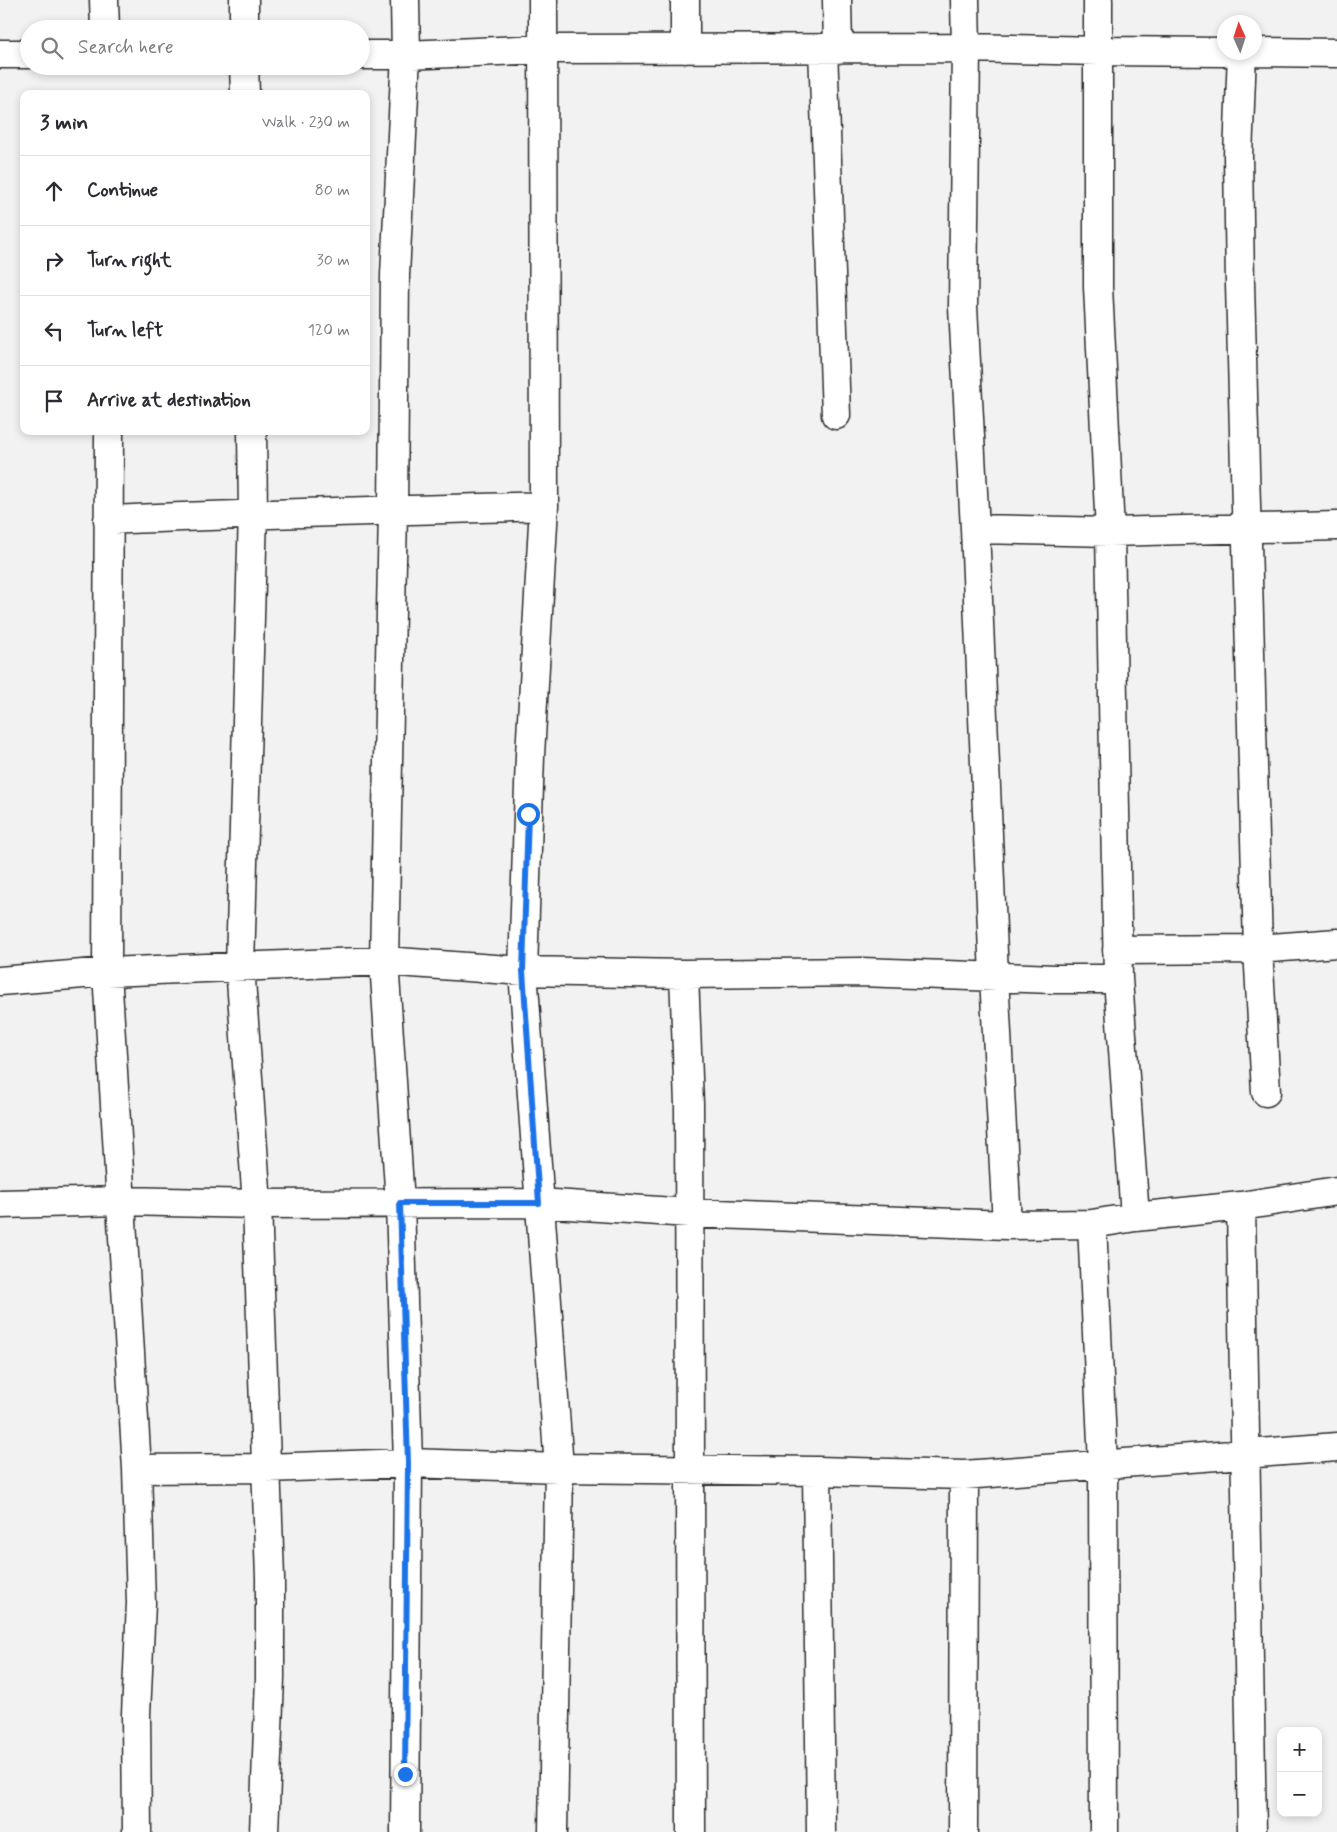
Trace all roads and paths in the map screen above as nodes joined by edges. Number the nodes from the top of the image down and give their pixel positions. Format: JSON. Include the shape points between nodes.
{"nodes":[{"id":1,"x":104,"y":0,"type":"edge"},
{"id":2,"x":244,"y":0,"type":"edge"},
{"id":3,"x":405,"y":0,"type":"edge"},
{"id":4,"x":543,"y":0,"type":"edge"},
{"id":5,"x":685,"y":0,"type":"edge"},
{"id":6,"x":837,"y":0,"type":"edge"},
{"id":7,"x":964,"y":0,"type":"edge"},
{"id":8,"x":1098,"y":0,"type":"edge"},
{"id":9,"x":105,"y":20,"type":"edge"},
{"id":10,"x":244,"y":20,"type":"edge"},
{"id":11,"x":831,"y":48,"type":"junction"},
{"id":12,"x":966,"y":48,"type":"junction"},
{"id":13,"x":543,"y":49,"type":"junction"},
{"id":14,"x":685,"y":49,"type":"junction"},
{"id":15,"x":1099,"y":51,"type":"junction"},
{"id":16,"x":1217,"y":52,"type":"edge"},
{"id":17,"x":1262,"y":52,"type":"edge"},
{"id":18,"x":1337,"y":53,"type":"edge"},
{"id":19,"x":0,"y":54,"type":"edge"},
{"id":20,"x":20,"y":54,"type":"edge"},
{"id":21,"x":370,"y":55,"type":"edge"},
{"id":22,"x":406,"y":55,"type":"junction"},
{"id":23,"x":1242,"y":60,"type":"edge"},
{"id":24,"x":244,"y":75,"type":"edge"},
{"id":25,"x":245,"y":90,"type":"edge"},
{"id":26,"x":836,"y":415,"type":"dead end"},
{"id":27,"x":109,"y":435,"type":"edge"},
{"id":28,"x":252,"y":435,"type":"edge"},
{"id":29,"x":544,"y":506,"type":"junction"},
{"id":30,"x":393,"y":511,"type":"junction"},
{"id":31,"x":253,"y":513,"type":"junction"},
{"id":32,"x":108,"y":520,"type":"junction"},
{"id":33,"x":1337,"y":526,"type":"edge"},
{"id":34,"x":1247,"y":527,"type":"junction"},
{"id":35,"x":975,"y":529,"type":"junction"},
{"id":36,"x":1110,"y":532,"type":"junction"},
{"id":37,"x":1337,"y":943,"type":"edge"},
{"id":38,"x":1258,"y":949,"type":"junction"},
{"id":39,"x":1117,"y":950,"type":"junction"},
{"id":40,"x":384,"y":961,"type":"junction"},
{"id":41,"x":240,"y":966,"type":"junction"},
{"id":42,"x":523,"y":971,"type":"junction"},
{"id":43,"x":107,"y":972,"type":"junction"},
{"id":44,"x":684,"y":974,"type":"junction"},
{"id":45,"x":994,"y":976,"type":"junction"},
{"id":46,"x":1118,"y":979,"type":"junction"},
{"id":47,"x":0,"y":981,"type":"edge"},
{"id":48,"x":1266,"y":1092,"type":"dead end"},
{"id":49,"x":1337,"y":1191,"type":"edge"},
{"id":50,"x":122,"y":1201,"type":"junction"},
{"id":51,"x":400,"y":1203,"type":"junction"},
{"id":52,"x":539,"y":1203,"type":"junction"},
{"id":53,"x":0,"y":1204,"type":"edge"},
{"id":54,"x":257,"y":1204,"type":"junction"},
{"id":55,"x":1241,"y":1206,"type":"junction"},
{"id":56,"x":689,"y":1213,"type":"junction"},
{"id":57,"x":1135,"y":1217,"type":"junction"},
{"id":58,"x":1092,"y":1224,"type":"junction"},
{"id":59,"x":1007,"y":1225,"type":"junction"},
{"id":60,"x":1337,"y":1447,"type":"edge"},
{"id":61,"x":1244,"y":1455,"type":"junction"},
{"id":62,"x":408,"y":1463,"type":"junction"},
{"id":63,"x":1103,"y":1464,"type":"junction"},
{"id":64,"x":265,"y":1468,"type":"junction"},
{"id":65,"x":559,"y":1468,"type":"junction"},
{"id":66,"x":137,"y":1469,"type":"junction"},
{"id":67,"x":691,"y":1470,"type":"junction"},
{"id":68,"x":816,"y":1471,"type":"junction"},
{"id":69,"x":964,"y":1475,"type":"junction"},
{"id":70,"x":137,"y":1832,"type":"edge"},
{"id":71,"x":264,"y":1832,"type":"edge"},
{"id":72,"x":405,"y":1832,"type":"edge"},
{"id":73,"x":553,"y":1832,"type":"edge"},
{"id":74,"x":691,"y":1832,"type":"edge"},
{"id":75,"x":821,"y":1832,"type":"edge"},
{"id":76,"x":963,"y":1832,"type":"edge"},
{"id":77,"x":1104,"y":1832,"type":"edge"},
{"id":78,"x":1252,"y":1832,"type":"edge"}],
"edges":[{"from":1,"to":9,"type":"street"},
{"from":2,"to":10,"type":"street"},
{"from":3,"to":22,"type":"street"},
{"from":4,"to":13,"type":"street"},
{"from":5,"to":14,"type":"street"},
{"from":6,"to":11,"type":"street"},
{"from":7,"to":12,"type":"street"},
{"from":8,"to":15,"type":"street"},
{"from":11,"to":12,"type":"street"},
{"from":11,"to":14,"type":"street"},
{"from":11,"to":26,"type":"street"},
{"from":12,"to":15,"type":"street"},
{"from":12,"to":35,"type":"street","via":[[963,307]]},
{"from":13,"to":14,"type":"street"},
{"from":13,"to":22,"type":"street"},
{"from":13,"to":29,"type":"street"},
{"from":15,"to":16,"type":"street"},
{"from":15,"to":36,"type":"street","via":[[1098,287]]},
{"from":17,"to":18,"type":"street"},
{"from":19,"to":20,"type":"street"},
{"from":21,"to":22,"type":"street"},
{"from":22,"to":30,"type":"street","via":[[395,275]]},
{"from":23,"to":34,"type":"street","via":[[1238,156]]},
{"from":24,"to":25,"type":"street"},
{"from":27,"to":32,"type":"street"},
{"from":28,"to":31,"type":"street"},
{"from":29,"to":30,"type":"street"},
{"from":29,"to":42,"type":"street","via":[[530,755]]},
{"from":30,"to":31,"type":"street"},
{"from":30,"to":40,"type":"street"},
{"from":31,"to":32,"type":"street"},
{"from":31,"to":41,"type":"street"},
{"from":32,"to":43,"type":"street"},
{"from":33,"to":34,"type":"street"},
{"from":34,"to":36,"type":"street"},
{"from":34,"to":38,"type":"street"},
{"from":35,"to":36,"type":"street"},
{"from":35,"to":45,"type":"street"},
{"from":36,"to":39,"type":"street"},
{"from":37,"to":38,"type":"street"},
{"from":38,"to":39,"type":"street"},
{"from":38,"to":48,"type":"street"},
{"from":39,"to":46,"type":"street"},
{"from":40,"to":41,"type":"street"},
{"from":40,"to":42,"type":"street"},
{"from":40,"to":51,"type":"street"},
{"from":41,"to":43,"type":"street"},
{"from":41,"to":54,"type":"street"},
{"from":42,"to":44,"type":"street"},
{"from":42,"to":52,"type":"street"},
{"from":43,"to":47,"type":"street"},
{"from":43,"to":50,"type":"street"},
{"from":44,"to":45,"type":"street","via":[[861,972]]},
{"from":44,"to":56,"type":"street","via":[[690,1104]]},
{"from":45,"to":46,"type":"street"},
{"from":45,"to":59,"type":"street"},
{"from":46,"to":57,"type":"street"},
{"from":49,"to":55,"type":"street"},
{"from":50,"to":53,"type":"street"},
{"from":50,"to":54,"type":"street"},
{"from":50,"to":66,"type":"street"},
{"from":51,"to":52,"type":"street"},
{"from":51,"to":54,"type":"street"},
{"from":51,"to":62,"type":"street"},
{"from":52,"to":56,"type":"street"},
{"from":52,"to":65,"type":"street"},
{"from":54,"to":64,"type":"street"},
{"from":55,"to":57,"type":"street"},
{"from":55,"to":61,"type":"street"},
{"from":56,"to":59,"type":"street"},
{"from":56,"to":67,"type":"street"},
{"from":57,"to":58,"type":"street"},
{"from":58,"to":59,"type":"street"},
{"from":58,"to":63,"type":"street"},
{"from":60,"to":61,"type":"street"},
{"from":61,"to":63,"type":"street"},
{"from":61,"to":78,"type":"street"},
{"from":62,"to":64,"type":"street"},
{"from":62,"to":65,"type":"street"},
{"from":62,"to":72,"type":"street"},
{"from":63,"to":69,"type":"street"},
{"from":63,"to":77,"type":"street"},
{"from":64,"to":66,"type":"street"},
{"from":64,"to":71,"type":"street","via":[[270,1678]]},
{"from":65,"to":67,"type":"street"},
{"from":65,"to":73,"type":"street"},
{"from":66,"to":70,"type":"street","via":[[141,1603],[136,1714]]},
{"from":67,"to":68,"type":"street"},
{"from":67,"to":74,"type":"street"},
{"from":68,"to":69,"type":"street"},
{"from":68,"to":75,"type":"street"},
{"from":69,"to":76,"type":"street"}]}
